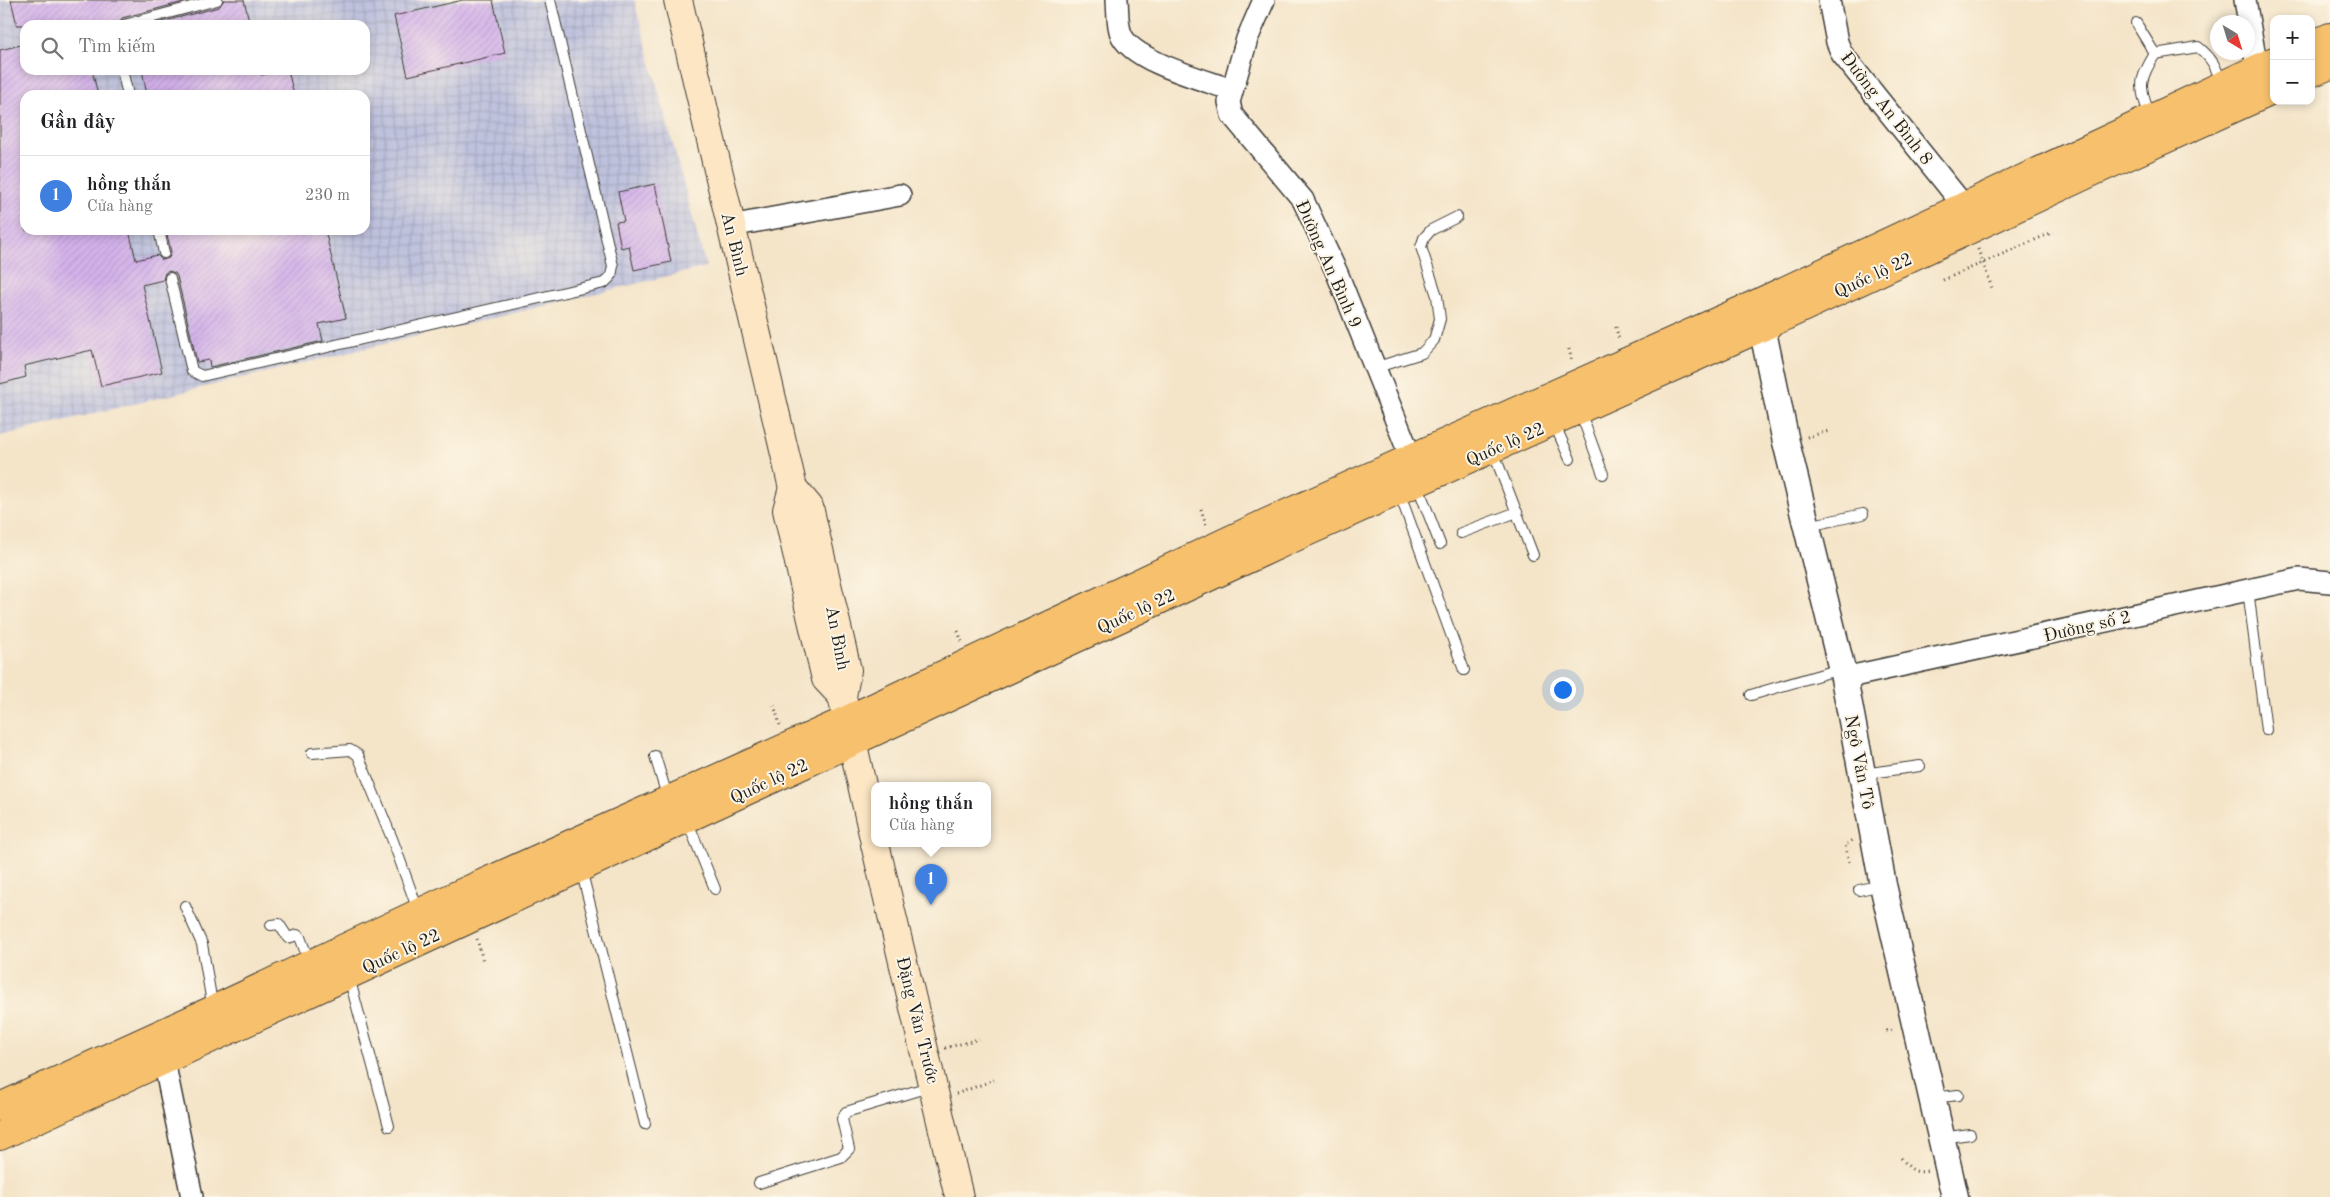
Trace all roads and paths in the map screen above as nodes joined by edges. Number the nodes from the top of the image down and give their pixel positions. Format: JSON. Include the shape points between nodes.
{"nodes":[{"id":1,"x":218,"y":0,"type":"edge"},
{"id":2,"x":550,"y":0,"type":"edge"},
{"id":3,"x":678,"y":0,"type":"edge"},
{"id":4,"x":1117,"y":0,"type":"edge"},
{"id":5,"x":1264,"y":0,"type":"edge"},
{"id":6,"x":1829,"y":0,"type":"edge"},
{"id":7,"x":2245,"y":0,"type":"edge"},
{"id":8,"x":143,"y":20,"type":"edge"},
{"id":9,"x":2136,"y":23,"type":"dead end"},
{"id":10,"x":2325,"y":47,"type":"edge"},
{"id":11,"x":2155,"y":54,"type":"junction"},
{"id":12,"x":2265,"y":65,"type":"edge"},
{"id":13,"x":2315,"y":66,"type":"edge"},
{"id":14,"x":123,"y":75,"type":"edge"},
{"id":15,"x":2222,"y":85,"type":"junction"},
{"id":16,"x":127,"y":90,"type":"edge"},
{"id":17,"x":1232,"y":90,"type":"junction"},
{"id":18,"x":2270,"y":92,"type":"edge"},
{"id":19,"x":2150,"y":120,"type":"junction"},
{"id":20,"x":900,"y":195,"type":"dead end"},
{"id":21,"x":1457,"y":217,"type":"dead end"},
{"id":22,"x":1968,"y":218,"type":"junction"},
{"id":23,"x":730,"y":226,"type":"junction"},
{"id":24,"x":2053,"y":232,"type":"dead end"},
{"id":25,"x":160,"y":235,"type":"edge"},
{"id":26,"x":164,"y":253,"type":"dead end"},
{"id":27,"x":1982,"y":261,"type":"junction"},
{"id":28,"x":170,"y":278,"type":"dead end"},
{"id":29,"x":1943,"y":280,"type":"dead end"},
{"id":30,"x":1993,"y":291,"type":"dead end"},
{"id":31,"x":1762,"y":327,"type":"junction"},
{"id":32,"x":1374,"y":368,"type":"junction"},
{"id":33,"x":1579,"y":410,"type":"junction"},
{"id":34,"x":1554,"y":422,"type":"junction"},
{"id":35,"x":1493,"y":450,"type":"junction"},
{"id":36,"x":1570,"y":459,"type":"dead end"},
{"id":37,"x":1603,"y":474,"type":"dead end"},
{"id":38,"x":1409,"y":478,"type":"junction"},
{"id":39,"x":1517,"y":512,"type":"junction"},
{"id":40,"x":1863,"y":514,"type":"dead end"},
{"id":41,"x":1807,"y":526,"type":"junction"},
{"id":42,"x":1461,"y":533,"type":"dead end"},
{"id":43,"x":1440,"y":544,"type":"dead end"},
{"id":44,"x":1533,"y":555,"type":"dead end"},
{"id":45,"x":2330,"y":582,"type":"edge"},
{"id":46,"x":2248,"y":590,"type":"junction"},
{"id":47,"x":1464,"y":670,"type":"dead end"},
{"id":48,"x":1843,"y":673,"type":"junction"},
{"id":49,"x":1751,"y":695,"type":"dead end"},
{"id":50,"x":847,"y":720,"type":"junction"},
{"id":51,"x":2266,"y":730,"type":"dead end"},
{"id":52,"x":312,"y":753,"type":"dead end"},
{"id":53,"x":655,"y":756,"type":"dead end"},
{"id":54,"x":1920,"y":766,"type":"dead end"},
{"id":55,"x":1862,"y":774,"type":"junction"},
{"id":56,"x":677,"y":810,"type":"junction"},
{"id":57,"x":871,"y":825,"type":"edge"},
{"id":58,"x":876,"y":847,"type":"edge"},
{"id":59,"x":581,"y":868,"type":"junction"},
{"id":60,"x":714,"y":889,"type":"dead end"},
{"id":61,"x":185,"y":906,"type":"dead end"},
{"id":62,"x":419,"y":914,"type":"junction"},
{"id":63,"x":271,"y":925,"type":"dead end"},
{"id":64,"x":310,"y":965,"type":"junction"},
{"id":65,"x":348,"y":976,"type":"junction"},
{"id":66,"x":213,"y":1010,"type":"junction"},
{"id":67,"x":979,"y":1039,"type":"dead end"},
{"id":68,"x":925,"y":1053,"type":"junction"},
{"id":69,"x":164,"y":1061,"type":"junction"},
{"id":70,"x":994,"y":1080,"type":"dead end"},
{"id":71,"x":935,"y":1093,"type":"junction"},
{"id":72,"x":1958,"y":1095,"type":"dead end"},
{"id":73,"x":1932,"y":1098,"type":"junction"},
{"id":74,"x":0,"y":1107,"type":"edge"},
{"id":75,"x":645,"y":1124,"type":"dead end"},
{"id":76,"x":389,"y":1126,"type":"dead end"},
{"id":77,"x":1970,"y":1134,"type":"dead end"},
{"id":78,"x":0,"y":1136,"type":"edge"},
{"id":79,"x":1941,"y":1138,"type":"junction"},
{"id":80,"x":1901,"y":1158,"type":"dead end"},
{"id":81,"x":1947,"y":1168,"type":"junction"},
{"id":82,"x":759,"y":1183,"type":"dead end"},
{"id":83,"x":192,"y":1197,"type":"edge"},
{"id":84,"x":959,"y":1197,"type":"edge"},
{"id":85,"x":1955,"y":1197,"type":"edge"}],
"edges":[{"from":1,"to":8,"type":"lane"},
{"from":2,"to":28,"type":"lane","via":[[613,266],[611,276],[604,283],[202,376],[192,370]]},
{"from":3,"to":23,"type":"main road","name":"An Bình"},
{"from":4,"to":17,"type":"street","via":[[1122,34],[1132,50]]},
{"from":5,"to":17,"type":"street","name":"Đường An Bình 9","via":[[1247,39]]},
{"from":6,"to":22,"type":"street","name":"Đường An Bình 8","via":[[1842,54]]},
{"from":7,"to":12,"type":"street"},
{"from":9,"to":11,"type":"lane"},
{"from":10,"to":13,"type":"highway"},
{"from":11,"to":15,"type":"lane","via":[[2198,47],[2217,67]]},
{"from":11,"to":19,"type":"lane","via":[[2143,74],[2141,86]]},
{"from":12,"to":15,"type":"highway","name":"Quốc lộ 22"},
{"from":14,"to":16,"type":"lane"},
{"from":15,"to":19,"type":"highway","name":"Quốc lộ 22"},
{"from":17,"to":32,"type":"street","name":"Đường An Bình 9","via":[[1229,102],[1232,115],[1306,205]]},
{"from":18,"to":22,"type":"highway","name":"Quốc lộ 22"},
{"from":19,"to":22,"type":"highway","name":"Quốc lộ 22"},
{"from":20,"to":23,"type":"street"},
{"from":21,"to":32,"type":"lane","via":[[1431,230],[1421,247],[1437,296],[1440,319],[1434,340],[1422,352]]},
{"from":22,"to":27,"type":"path"},
{"from":22,"to":31,"type":"highway","name":"Quốc lộ 22"},
{"from":22,"to":38,"type":"highway","name":"Quốc lộ 22","via":[[1756,304]]},
{"from":23,"to":50,"type":"main road","name":"An Bình","via":[[793,488],[787,510],[812,620],[826,678]]},
{"from":24,"to":27,"type":"path"},
{"from":25,"to":26,"type":"lane"},
{"from":27,"to":29,"type":"path"},
{"from":27,"to":30,"type":"path"},
{"from":31,"to":33,"type":"highway","name":"Quốc lộ 22"},
{"from":31,"to":41,"type":"street","name":"Ngô Văn Tô"},
{"from":32,"to":38,"type":"street","name":"Đường An Bình 9"},
{"from":33,"to":34,"type":"highway","name":"Quốc lộ 22"},
{"from":33,"to":37,"type":"lane"},
{"from":34,"to":35,"type":"highway","name":"Quốc lộ 22"},
{"from":34,"to":36,"type":"lane"},
{"from":35,"to":38,"type":"highway","name":"Quốc lộ 22"},
{"from":35,"to":39,"type":"lane"},
{"from":38,"to":43,"type":"lane"},
{"from":38,"to":47,"type":"lane"},
{"from":38,"to":50,"type":"highway","name":"Quốc lộ 22","via":[[1266,522]]},
{"from":39,"to":42,"type":"lane"},
{"from":39,"to":44,"type":"lane"},
{"from":40,"to":41,"type":"lane"},
{"from":41,"to":48,"type":"street","name":"Ngô Văn Tô"},
{"from":45,"to":46,"type":"street","name":"Đường số 2","via":[[2299,579]]},
{"from":46,"to":48,"type":"street","name":"Đường số 2"},
{"from":46,"to":51,"type":"lane"},
{"from":48,"to":49,"type":"lane"},
{"from":48,"to":55,"type":"street","name":"Ngô Văn Tô"},
{"from":50,"to":56,"type":"highway","name":"Quốc lộ 22"},
{"from":50,"to":57,"type":"main road","name":"Đặng Văn Trước"},
{"from":52,"to":62,"type":"lane","via":[[350,750],[358,756]]},
{"from":53,"to":56,"type":"lane"},
{"from":54,"to":55,"type":"lane"},
{"from":55,"to":73,"type":"street","name":"Ngô Văn Tô","via":[[1871,887]]},
{"from":56,"to":59,"type":"highway","name":"Quốc lộ 22"},
{"from":56,"to":60,"type":"lane"},
{"from":56,"to":62,"type":"highway","name":"Quốc lộ 22"},
{"from":58,"to":68,"type":"main road","name":"Đặng Văn Trước"},
{"from":59,"to":65,"type":"highway","name":"Quốc lộ 22"},
{"from":59,"to":75,"type":"lane"},
{"from":61,"to":66,"type":"lane","via":[[202,944]]},
{"from":62,"to":64,"type":"highway","name":"Quốc lộ 22"},
{"from":63,"to":64,"type":"lane","via":[[279,924],[288,938],[300,937]]},
{"from":64,"to":66,"type":"highway","name":"Quốc lộ 22"},
{"from":65,"to":69,"type":"highway","name":"Quốc lộ 22"},
{"from":65,"to":76,"type":"lane"},
{"from":66,"to":74,"type":"highway","name":"Quốc lộ 22"},
{"from":67,"to":68,"type":"path"},
{"from":68,"to":71,"type":"main road","name":"Đặng Văn Trước"},
{"from":69,"to":78,"type":"highway","name":"Quốc lộ 22"},
{"from":69,"to":83,"type":"street"},
{"from":70,"to":71,"type":"path"},
{"from":71,"to":82,"type":"lane","via":[[846,1112],[842,1119],[848,1149],[841,1157]]},
{"from":71,"to":84,"type":"main road","name":"Đặng Văn Trước"},
{"from":72,"to":73,"type":"lane"},
{"from":73,"to":79,"type":"street","name":"Ngô Văn Tô"},
{"from":77,"to":79,"type":"lane"},
{"from":79,"to":81,"type":"street","name":"Ngô Văn Tô"},
{"from":80,"to":81,"type":"path","via":[[1919,1173]]},
{"from":81,"to":85,"type":"street","name":"Ngô Văn Tô"}]}
